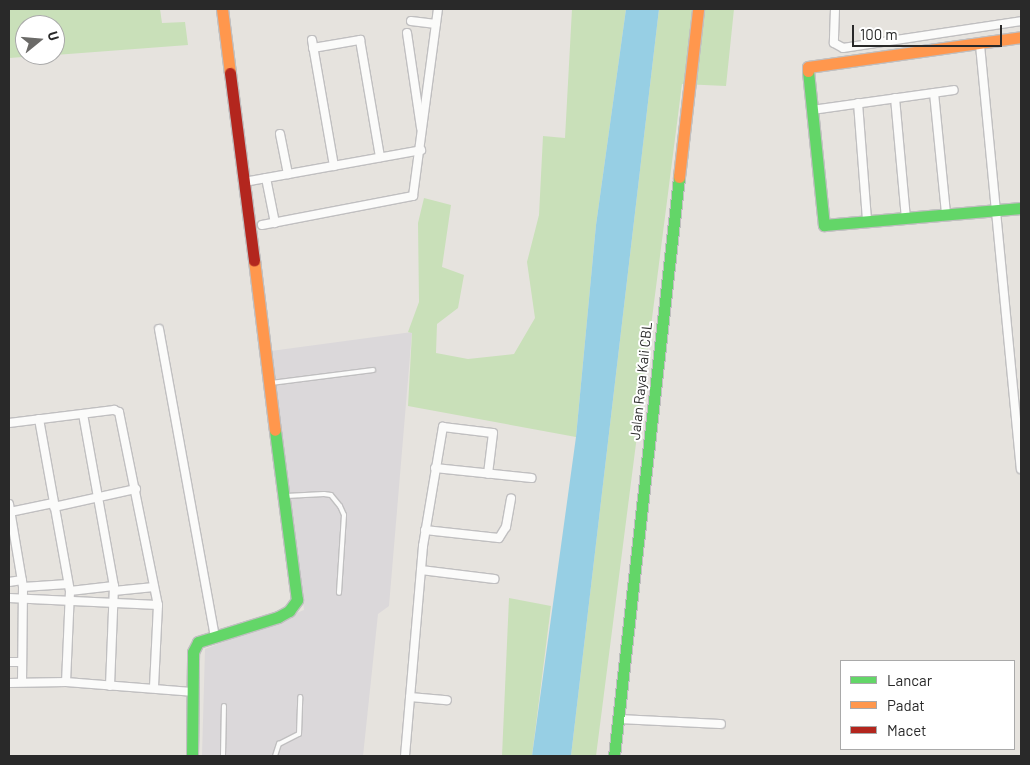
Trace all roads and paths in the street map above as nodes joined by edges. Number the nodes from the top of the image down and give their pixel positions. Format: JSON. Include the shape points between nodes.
{"nodes":[{"id":1,"x":222,"y":9,"type":"edge"},
{"id":2,"x":438,"y":9,"type":"edge"},
{"id":3,"x":698,"y":9,"type":"edge"},
{"id":4,"x":835,"y":9,"type":"edge"},
{"id":5,"x":411,"y":21,"type":"dead end"},
{"id":6,"x":1021,"y":21,"type":"edge"},
{"id":7,"x":436,"y":24,"type":"junction"},
{"id":8,"x":407,"y":33,"type":"dead end"},
{"id":9,"x":1021,"y":37,"type":"edge"},
{"id":10,"x":980,"y":45,"type":"junction"},
{"id":11,"x":954,"y":90,"type":"dead end"},
{"id":12,"x":934,"y":92,"type":"junction"},
{"id":13,"x":895,"y":98,"type":"junction"},
{"id":14,"x":858,"y":103,"type":"junction"},
{"id":15,"x":812,"y":110,"type":"junction"},
{"id":16,"x":280,"y":134,"type":"dead end"},
{"id":17,"x":423,"y":137,"type":"junction"},
{"id":18,"x":421,"y":150,"type":"junction"},
{"id":19,"x":380,"y":157,"type":"junction"},
{"id":20,"x":334,"y":166,"type":"junction"},
{"id":21,"x":288,"y":174,"type":"junction"},
{"id":22,"x":266,"y":178,"type":"junction"},
{"id":23,"x":244,"y":182,"type":"junction"},
{"id":24,"x":1021,"y":208,"type":"edge"},
{"id":25,"x":996,"y":210,"type":"junction"},
{"id":26,"x":946,"y":214,"type":"junction"},
{"id":27,"x":906,"y":218,"type":"junction"},
{"id":28,"x":867,"y":221,"type":"junction"},
{"id":29,"x":275,"y":223,"type":"junction"},
{"id":30,"x":262,"y":225,"type":"dead end"},
{"id":31,"x":159,"y":329,"type":"dead end"},
{"id":32,"x":373,"y":370,"type":"dead end"},
{"id":33,"x":269,"y":383,"type":"junction"},
{"id":34,"x":1017,"y":383,"type":"edge"},
{"id":35,"x":1018,"y":394,"type":"edge"},
{"id":36,"x":82,"y":414,"type":"junction"},
{"id":37,"x":39,"y":419,"type":"junction"},
{"id":38,"x":9,"y":423,"type":"edge"},
{"id":39,"x":435,"y":468,"type":"junction"},
{"id":40,"x":1021,"y":469,"type":"edge"},
{"id":41,"x":488,"y":474,"type":"junction"},
{"id":42,"x":531,"y":478,"type":"dead end"},
{"id":43,"x":136,"y":489,"type":"junction"},
{"id":44,"x":98,"y":497,"type":"junction"},
{"id":45,"x":284,"y":497,"type":"junction"},
{"id":46,"x":511,"y":498,"type":"dead end"},
{"id":47,"x":54,"y":505,"type":"junction"},
{"id":48,"x":10,"y":508,"type":"edge"},
{"id":49,"x":425,"y":530,"type":"junction"},
{"id":50,"x":421,"y":570,"type":"junction"},
{"id":51,"x":494,"y":579,"type":"dead end"},
{"id":52,"x":9,"y":582,"type":"edge"},
{"id":53,"x":23,"y":584,"type":"junction"},
{"id":54,"x":154,"y":587,"type":"junction"},
{"id":55,"x":69,"y":588,"type":"junction"},
{"id":56,"x":114,"y":588,"type":"junction"},
{"id":57,"x":339,"y":593,"type":"dead end"},
{"id":58,"x":9,"y":598,"type":"edge"},
{"id":59,"x":24,"y":599,"type":"junction"},
{"id":60,"x":71,"y":602,"type":"junction"},
{"id":61,"x":114,"y":604,"type":"junction"},
{"id":62,"x":158,"y":605,"type":"junction"},
{"id":63,"x":215,"y":636,"type":"junction"},
{"id":64,"x":9,"y":662,"type":"edge"},
{"id":65,"x":22,"y":662,"type":"junction"},
{"id":66,"x":22,"y":681,"type":"junction"},
{"id":67,"x":9,"y":682,"type":"edge"},
{"id":68,"x":66,"y":682,"type":"junction"},
{"id":69,"x":110,"y":686,"type":"junction"},
{"id":70,"x":154,"y":688,"type":"junction"},
{"id":71,"x":192,"y":692,"type":"junction"},
{"id":72,"x":300,"y":697,"type":"dead end"},
{"id":73,"x":410,"y":697,"type":"junction"},
{"id":74,"x":447,"y":700,"type":"dead end"},
{"id":75,"x":224,"y":706,"type":"dead end"},
{"id":76,"x":618,"y":719,"type":"junction"},
{"id":77,"x":721,"y":724,"type":"dead end"},
{"id":78,"x":192,"y":756,"type":"edge"},
{"id":79,"x":223,"y":756,"type":"edge"},
{"id":80,"x":275,"y":756,"type":"edge"},
{"id":81,"x":405,"y":756,"type":"edge"},
{"id":82,"x":614,"y":756,"type":"edge"}],
"edges":[{"from":1,"to":23,"type":"street"},
{"from":2,"to":7,"type":"street"},
{"from":3,"to":76,"type":"street","name":"Jalan Raya Kali CBL"},
{"from":4,"to":6,"type":"street","via":[[834,43],[843,48]]},
{"from":5,"to":7,"type":"street"},
{"from":7,"to":17,"type":"street"},
{"from":8,"to":17,"type":"street"},
{"from":9,"to":10,"type":"street"},
{"from":10,"to":15,"type":"street","via":[[808,67]]},
{"from":10,"to":25,"type":"street"},
{"from":11,"to":12,"type":"street"},
{"from":12,"to":13,"type":"street"},
{"from":12,"to":26,"type":"street"},
{"from":13,"to":14,"type":"street"},
{"from":13,"to":27,"type":"street"},
{"from":14,"to":15,"type":"street"},
{"from":14,"to":28,"type":"street"},
{"from":15,"to":28,"type":"street","via":[[824,225]]},
{"from":16,"to":21,"type":"street"},
{"from":17,"to":18,"type":"street"},
{"from":18,"to":19,"type":"street"},
{"from":18,"to":29,"type":"street","via":[[413,196]]},
{"from":19,"to":20,"type":"street"},
{"from":19,"to":20,"type":"street","via":[[360,40],[312,44]]},
{"from":20,"to":21,"type":"street"},
{"from":21,"to":22,"type":"street"},
{"from":22,"to":23,"type":"street"},
{"from":22,"to":29,"type":"street"},
{"from":23,"to":33,"type":"street"},
{"from":24,"to":25,"type":"street"},
{"from":25,"to":26,"type":"street"},
{"from":25,"to":34,"type":"street"},
{"from":26,"to":27,"type":"street"},
{"from":27,"to":28,"type":"street"},
{"from":29,"to":30,"type":"street"},
{"from":31,"to":63,"type":"street"},
{"from":32,"to":33,"type":"lane"},
{"from":33,"to":45,"type":"street"},
{"from":34,"to":35,"type":"street"},
{"from":35,"to":40,"type":"street"},
{"from":36,"to":37,"type":"street"},
{"from":36,"to":43,"type":"street","via":[[119,412]]},
{"from":36,"to":44,"type":"street"},
{"from":37,"to":38,"type":"street"},
{"from":37,"to":47,"type":"street"},
{"from":39,"to":41,"type":"street"},
{"from":39,"to":41,"type":"street","via":[[441,430],[446,426],[493,432]]},
{"from":39,"to":49,"type":"street"},
{"from":41,"to":42,"type":"street"},
{"from":43,"to":44,"type":"street"},
{"from":43,"to":54,"type":"street"},
{"from":44,"to":47,"type":"street"},
{"from":44,"to":56,"type":"street"},
{"from":45,"to":57,"type":"lane","via":[[331,495],[340,506],[344,515]]},
{"from":45,"to":63,"type":"street","via":[[297,600],[295,606],[278,617]]},
{"from":46,"to":49,"type":"street","via":[[506,527],[498,538]]},
{"from":47,"to":48,"type":"street"},
{"from":47,"to":55,"type":"street"},
{"from":48,"to":53,"type":"street"},
{"from":49,"to":50,"type":"street"},
{"from":50,"to":51,"type":"street"},
{"from":50,"to":73,"type":"street"},
{"from":52,"to":53,"type":"street"},
{"from":53,"to":55,"type":"street"},
{"from":53,"to":59,"type":"street"},
{"from":54,"to":56,"type":"street"},
{"from":54,"to":62,"type":"street"},
{"from":55,"to":56,"type":"street"},
{"from":55,"to":60,"type":"street"},
{"from":56,"to":61,"type":"street"},
{"from":58,"to":59,"type":"street"},
{"from":59,"to":60,"type":"street"},
{"from":59,"to":65,"type":"street"},
{"from":60,"to":61,"type":"street"},
{"from":60,"to":68,"type":"street"},
{"from":61,"to":62,"type":"street"},
{"from":61,"to":69,"type":"street"},
{"from":62,"to":70,"type":"street"},
{"from":63,"to":71,"type":"street","via":[[198,642],[193,652]]},
{"from":64,"to":65,"type":"street"},
{"from":65,"to":66,"type":"street"},
{"from":66,"to":67,"type":"street"},
{"from":66,"to":68,"type":"street"},
{"from":68,"to":69,"type":"street"},
{"from":69,"to":70,"type":"street"},
{"from":70,"to":71,"type":"street"},
{"from":71,"to":78,"type":"street"},
{"from":72,"to":80,"type":"lane","via":[[299,734],[279,744]]},
{"from":73,"to":74,"type":"street"},
{"from":73,"to":81,"type":"street"},
{"from":75,"to":79,"type":"lane"},
{"from":76,"to":77,"type":"street"},
{"from":76,"to":82,"type":"street","name":"Jalan Raya Kali CBL"}]}
